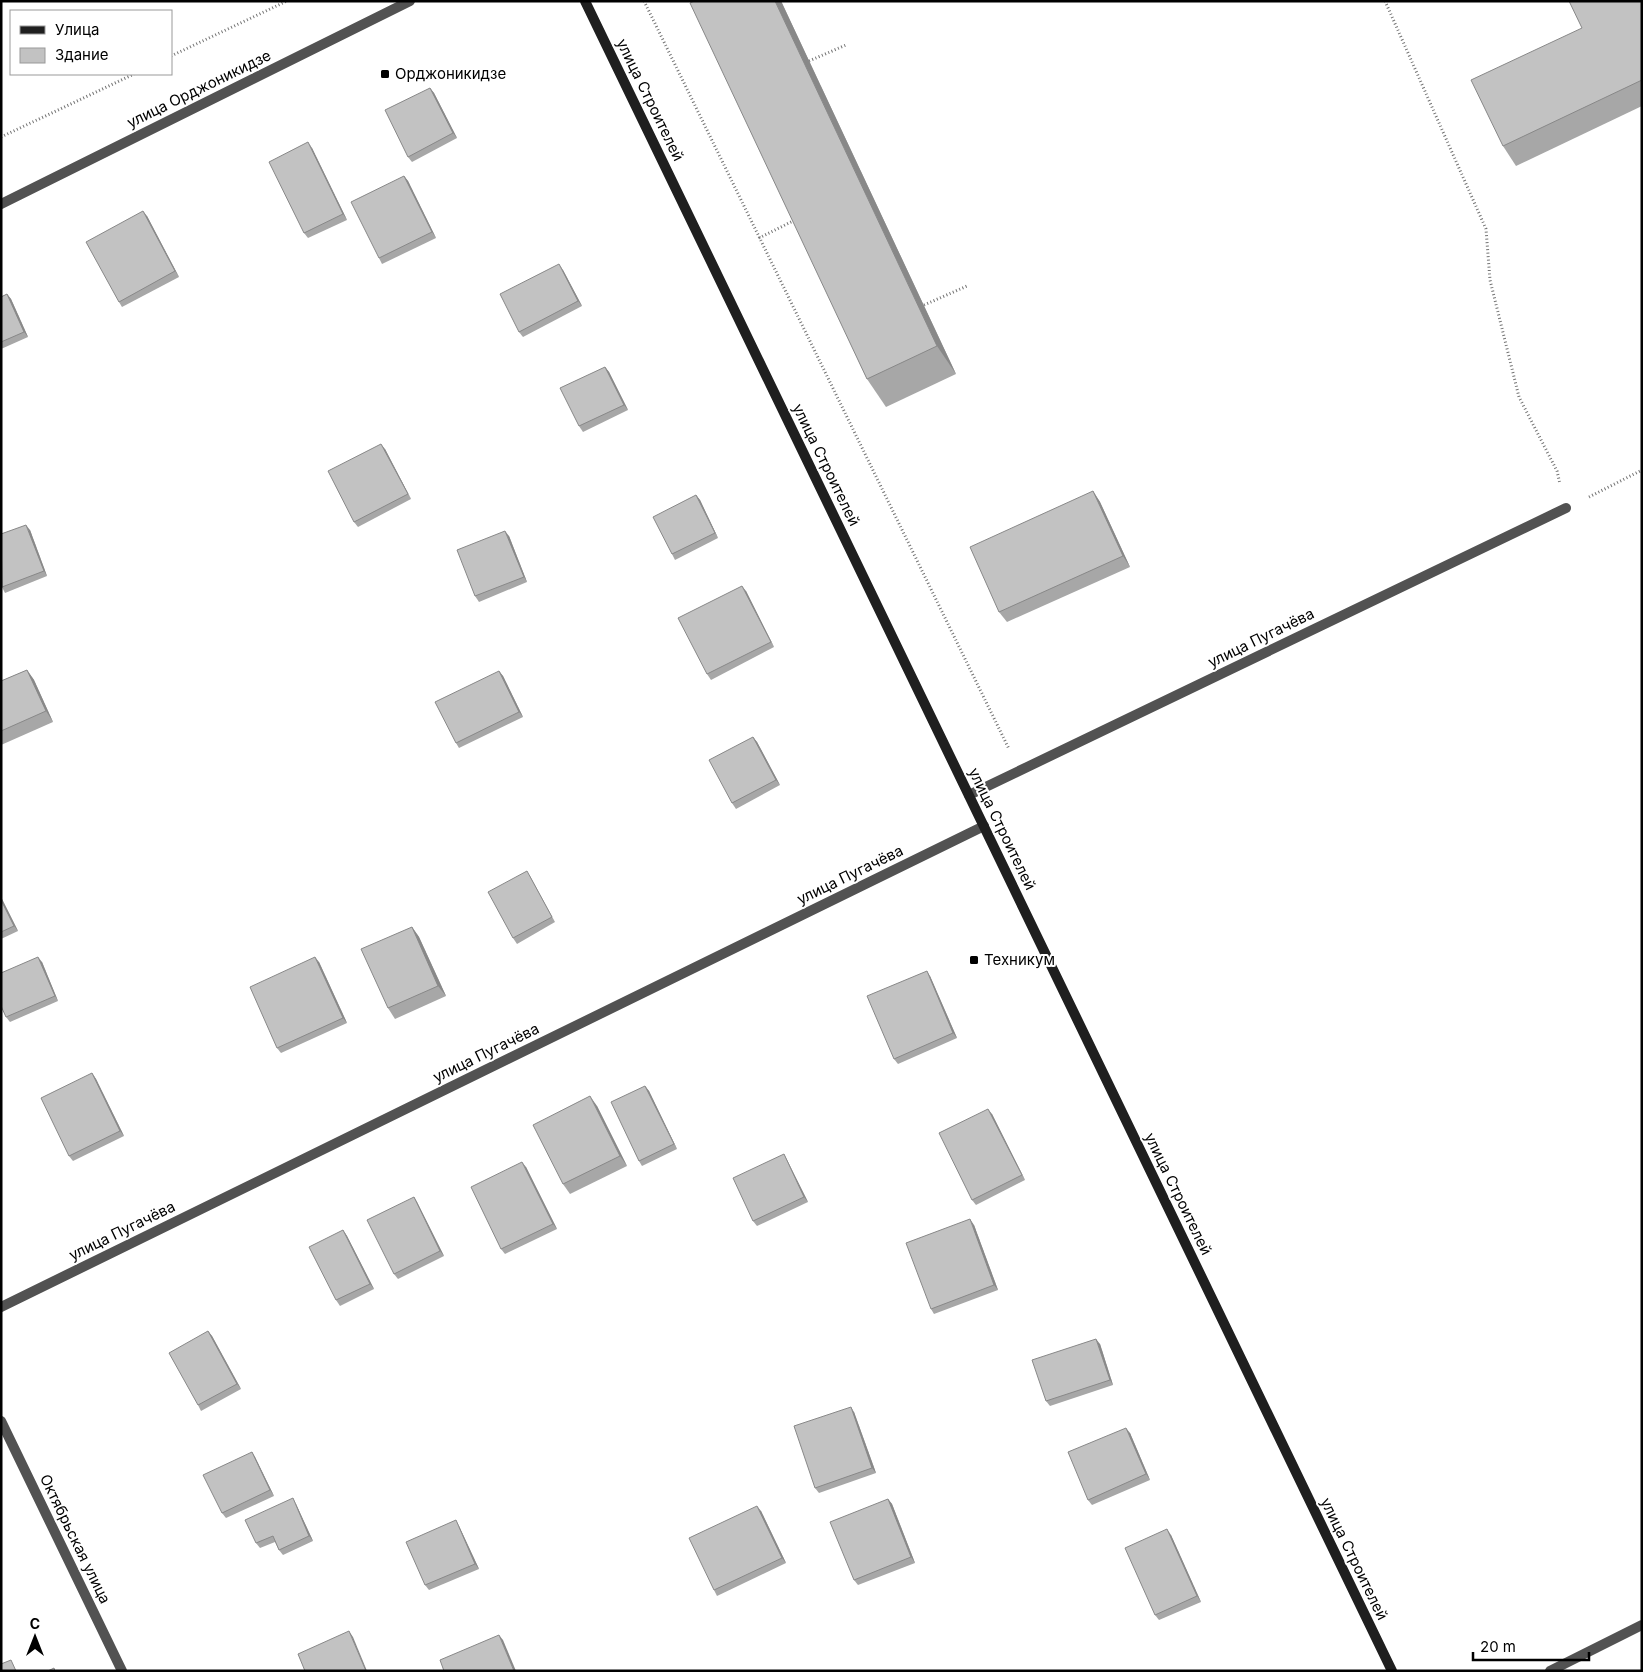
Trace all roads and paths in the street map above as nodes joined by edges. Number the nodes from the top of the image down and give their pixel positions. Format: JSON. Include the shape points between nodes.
{"nodes":[{"id":1,"x":287,"y":1,"type":"edge"},
{"id":2,"x":410,"y":1,"type":"edge"},
{"id":3,"x":585,"y":1,"type":"edge"},
{"id":4,"x":644,"y":1,"type":"edge"},
{"id":5,"x":1385,"y":1,"type":"edge"},
{"id":6,"x":846,"y":45,"type":"dead end"},
{"id":7,"x":172,"y":56,"type":"edge"},
{"id":8,"x":809,"y":61,"type":"dead end"},
{"id":9,"x":132,"y":75,"type":"edge"},
{"id":10,"x":1,"y":137,"type":"edge"},
{"id":11,"x":1,"y":204,"type":"edge"},
{"id":12,"x":798,"y":219,"type":"edge"},
{"id":13,"x":759,"y":238,"type":"junction"},
{"id":14,"x":967,"y":286,"type":"dead end"},
{"id":15,"x":924,"y":305,"type":"dead end"},
{"id":16,"x":1642,"y":470,"type":"edge"},
{"id":17,"x":1566,"y":508,"type":"junction"},
{"id":18,"x":1020,"y":771,"type":"junction"},
{"id":19,"x":969,"y":795,"type":"junction"},
{"id":20,"x":984,"y":826,"type":"junction"},
{"id":21,"x":1,"y":1307,"type":"edge"},
{"id":22,"x":1,"y":1421,"type":"edge"},
{"id":23,"x":1642,"y":1625,"type":"edge"},
{"id":24,"x":122,"y":1671,"type":"edge"},
{"id":25,"x":1392,"y":1671,"type":"edge"},
{"id":26,"x":1550,"y":1671,"type":"edge"}],
"edges":[{"from":1,"to":7,"type":"path"},
{"from":2,"to":11,"type":"street","name":"улица Орджоникидзе"},
{"from":3,"to":19,"type":"main road","name":"улица Строителей"},
{"from":4,"to":13,"type":"path"},
{"from":5,"to":17,"type":"path","via":[[1486,229],[1490,280],[1516,388],[1557,471]]},
{"from":6,"to":8,"type":"path"},
{"from":9,"to":10,"type":"path"},
{"from":12,"to":13,"type":"path"},
{"from":13,"to":18,"type":"path"},
{"from":14,"to":15,"type":"path"},
{"from":16,"to":17,"type":"path"},
{"from":17,"to":18,"type":"street","name":"улица Пугачёва"},
{"from":18,"to":19,"type":"street","name":"улица Пугачёва"},
{"from":19,"to":20,"type":"main road","name":"улица Строителей"},
{"from":20,"to":21,"type":"street","name":"улица Пугачёва"},
{"from":20,"to":25,"type":"main road","name":"улица Строителей"},
{"from":22,"to":24,"type":"street","name":"Октябрьская улица"},
{"from":23,"to":26,"type":"street"}]}
